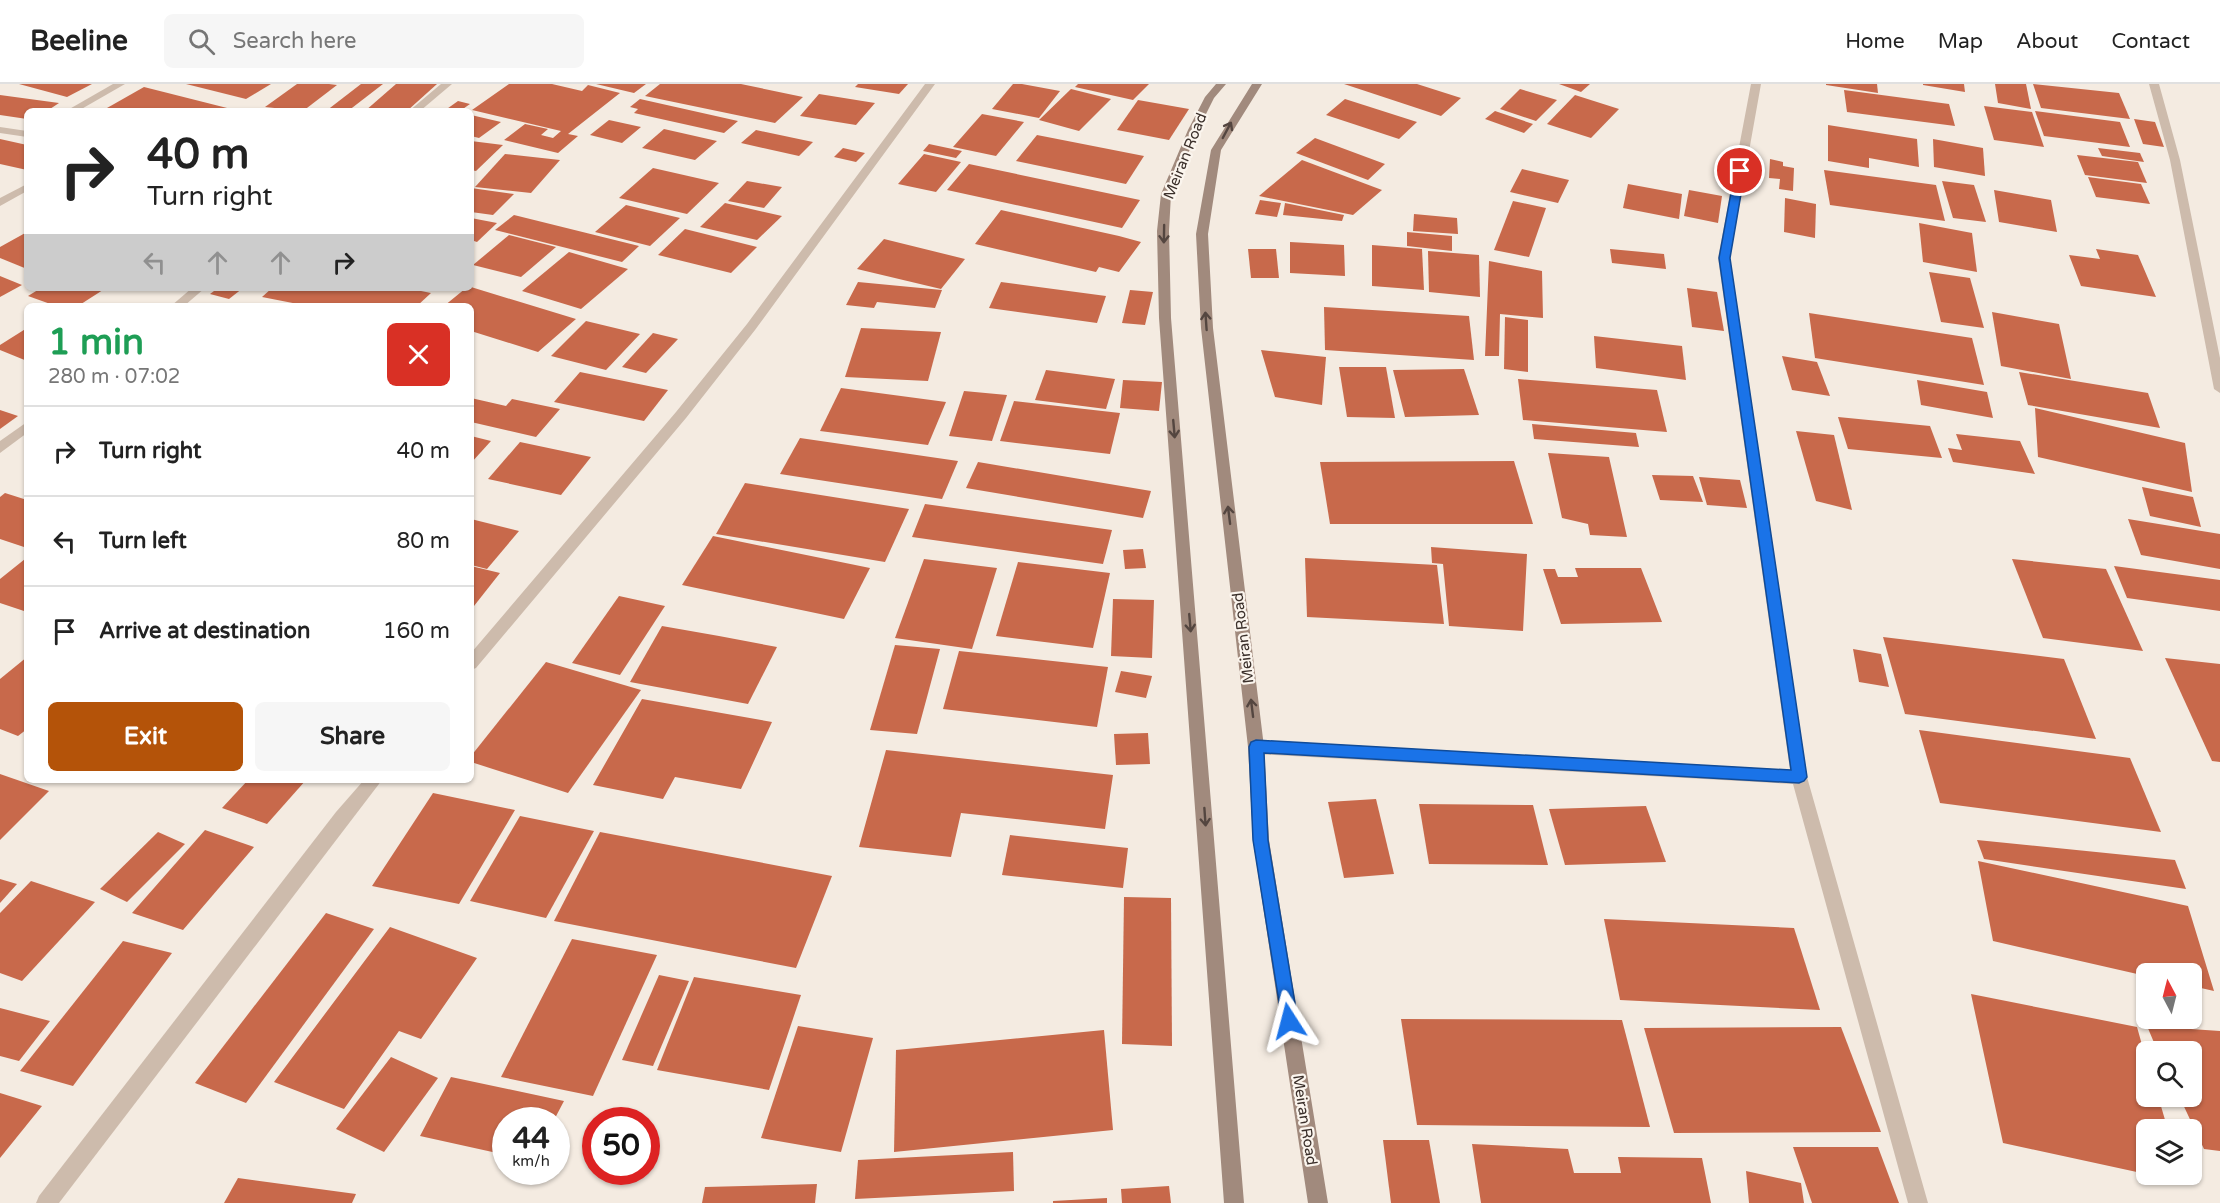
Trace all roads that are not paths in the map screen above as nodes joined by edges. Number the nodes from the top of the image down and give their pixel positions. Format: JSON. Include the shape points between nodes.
{"nodes":[{"id":1,"x":120,"y":84,"type":"edge"},
{"id":2,"x":447,"y":84,"type":"edge"},
{"id":3,"x":930,"y":84,"type":"edge"},
{"id":4,"x":1221,"y":84,"type":"edge"},
{"id":5,"x":1257,"y":84,"type":"edge"},
{"id":6,"x":1756,"y":84,"type":"edge"},
{"id":7,"x":2154,"y":84,"type":"edge"},
{"id":8,"x":76,"y":108,"type":"edge"},
{"id":9,"x":418,"y":108,"type":"edge"},
{"id":10,"x":0,"y":130,"type":"edge"},
{"id":11,"x":24,"y":134,"type":"edge"},
{"id":12,"x":24,"y":189,"type":"edge"},
{"id":13,"x":0,"y":203,"type":"edge"},
{"id":14,"x":195,"y":291,"type":"edge"},
{"id":15,"x":181,"y":303,"type":"edge"},
{"id":16,"x":2220,"y":389,"type":"edge"},
{"id":17,"x":24,"y":428,"type":"edge"},
{"id":18,"x":0,"y":448,"type":"edge"},
{"id":19,"x":474,"y":660,"type":"edge"},
{"id":20,"x":1256,"y":747,"type":"junction"},
{"id":21,"x":1799,"y":777,"type":"junction"},
{"id":22,"x":371,"y":783,"type":"edge"},
{"id":23,"x":46,"y":1203,"type":"edge"},
{"id":24,"x":1234,"y":1203,"type":"edge"},
{"id":25,"x":1318,"y":1203,"type":"edge"},
{"id":26,"x":1918,"y":1203,"type":"edge"}],
"edges":[{"from":1,"to":8,"type":"street"},
{"from":2,"to":9,"type":"street"},
{"from":3,"to":19,"type":"street","via":[[751,327]]},
{"from":4,"to":24,"type":"main road","name":"Meiran Road","one_way":true,"via":[[1193,130],[1166,195],[1163,231],[1165,318]]},
{"from":20,"to":5,"type":"main road","name":"Meiran Road","one_way":true,"via":[[1207,328],[1202,234],[1216,150]]},
{"from":6,"to":21,"type":"street","via":[[1724,258]]},
{"from":7,"to":16,"type":"street","via":[[2175,160]]},
{"from":10,"to":11,"type":"street"},
{"from":12,"to":13,"type":"street"},
{"from":14,"to":15,"type":"street"},
{"from":17,"to":18,"type":"street"},
{"from":20,"to":21,"type":"street"},
{"from":20,"to":25,"type":"main road","name":"Meiran Road","via":[[1261,840]]},
{"from":21,"to":26,"type":"street"},
{"from":22,"to":23,"type":"street"}]}
